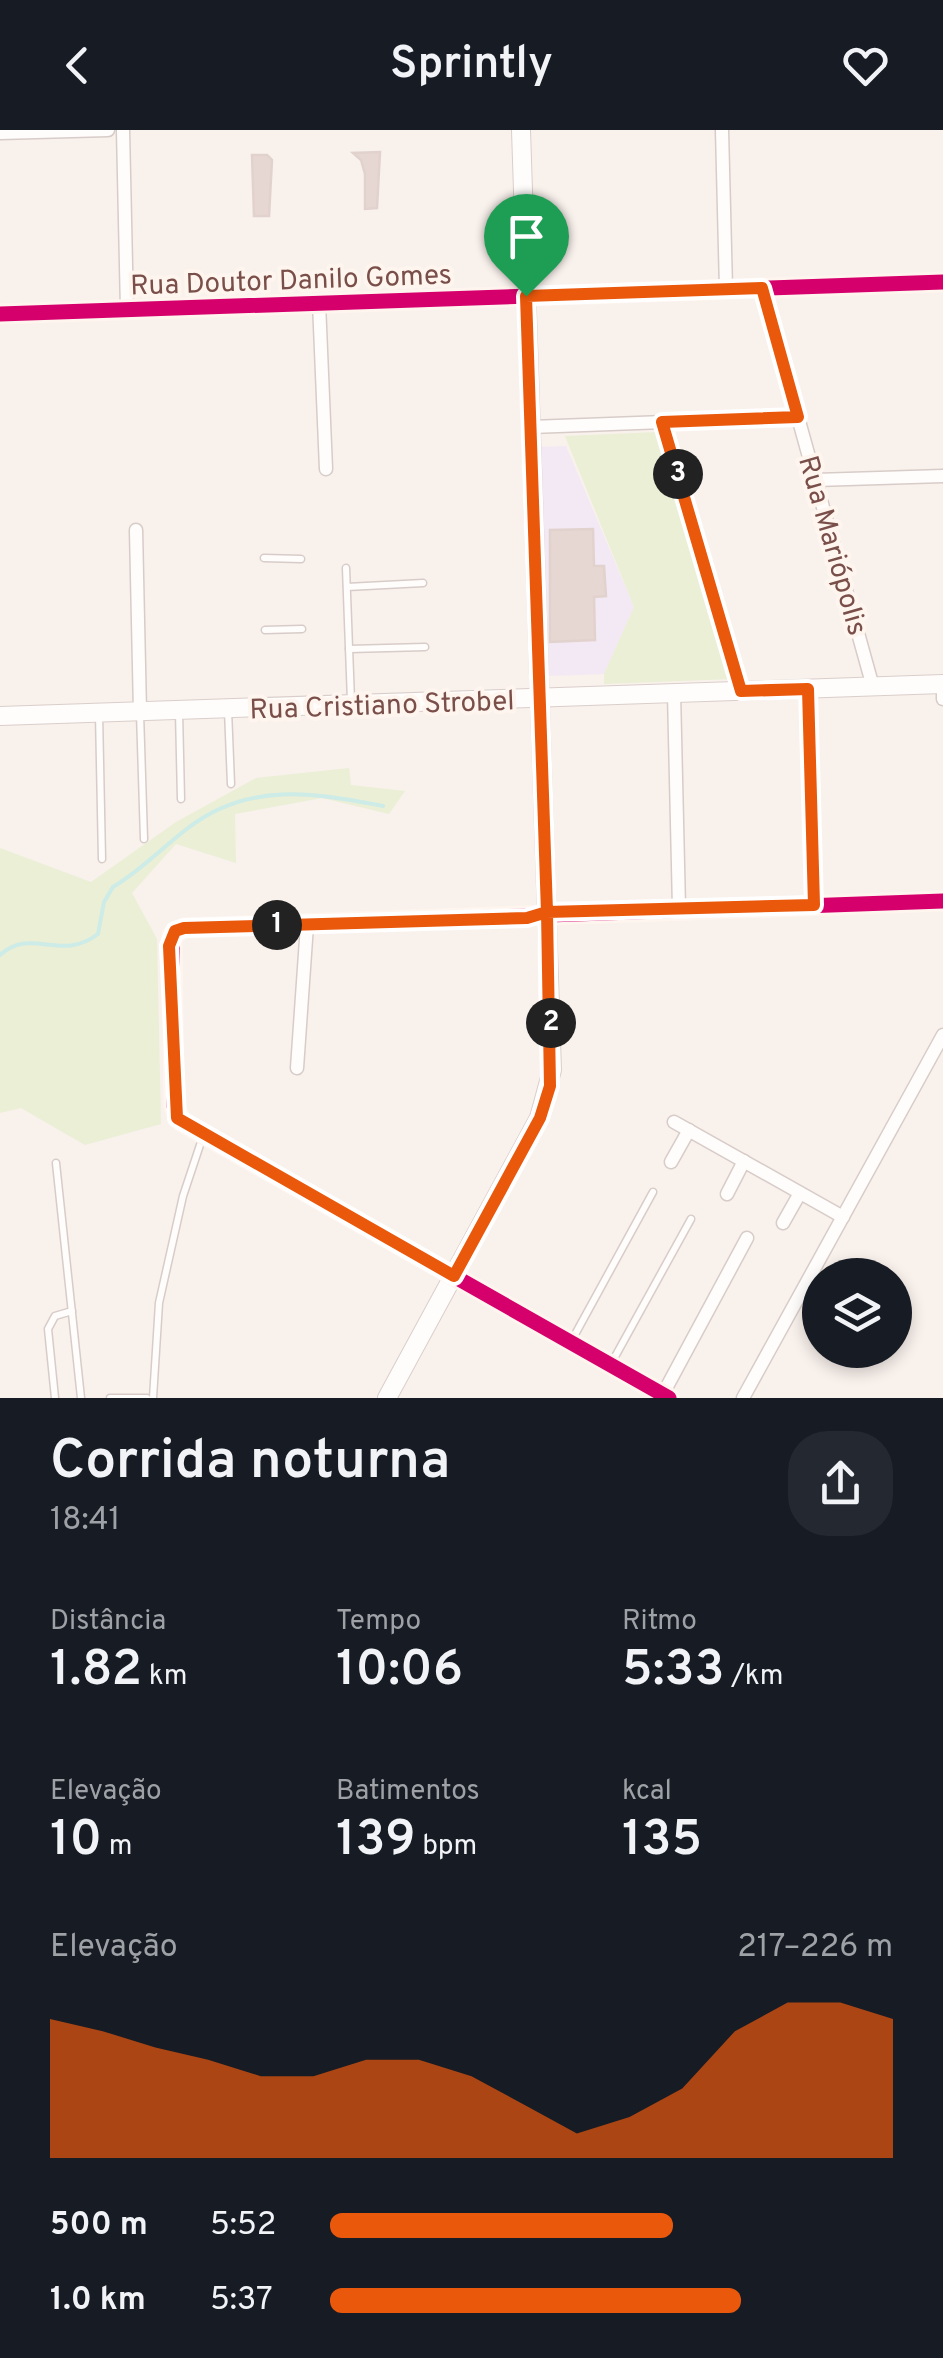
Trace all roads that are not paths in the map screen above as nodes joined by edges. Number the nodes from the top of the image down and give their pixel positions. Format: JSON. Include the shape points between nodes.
{"nodes":[{"id":1,"x":108,"y":130,"type":"edge"},
{"id":2,"x":122,"y":130,"type":"edge"},
{"id":3,"x":520,"y":130,"type":"edge"},
{"id":4,"x":722,"y":130,"type":"edge"},
{"id":5,"x":0,"y":134,"type":"edge"},
{"id":6,"x":943,"y":282,"type":"edge"},
{"id":7,"x":762,"y":288,"type":"junction"},
{"id":8,"x":726,"y":289,"type":"junction"},
{"id":9,"x":526,"y":296,"type":"junction"},
{"id":10,"x":319,"y":303,"type":"junction"},
{"id":11,"x":127,"y":310,"type":"junction"},
{"id":12,"x":0,"y":314,"type":"edge"},
{"id":13,"x":798,"y":417,"type":"junction"},
{"id":14,"x":662,"y":422,"type":"junction"},
{"id":15,"x":530,"y":427,"type":"junction"},
{"id":16,"x":326,"y":470,"type":"dead end"},
{"id":17,"x":943,"y":476,"type":"edge"},
{"id":18,"x":816,"y":480,"type":"junction"},
{"id":19,"x":136,"y":530,"type":"dead end"},
{"id":20,"x":264,"y":558,"type":"dead end"},
{"id":21,"x":301,"y":559,"type":"dead end"},
{"id":22,"x":346,"y":568,"type":"dead end"},
{"id":23,"x":423,"y":583,"type":"dead end"},
{"id":24,"x":347,"y":587,"type":"junction"},
{"id":25,"x":302,"y":628,"type":"dead end"},
{"id":26,"x":265,"y":630,"type":"dead end"},
{"id":27,"x":425,"y":647,"type":"dead end"},
{"id":28,"x":349,"y":649,"type":"junction"},
{"id":29,"x":943,"y":684,"type":"edge"},
{"id":30,"x":873,"y":686,"type":"junction"},
{"id":31,"x":808,"y":689,"type":"junction"},
{"id":32,"x":741,"y":691,"type":"junction"},
{"id":33,"x":674,"y":694,"type":"junction"},
{"id":34,"x":540,"y":698,"type":"junction"},
{"id":35,"x":943,"y":699,"type":"edge"},
{"id":36,"x":351,"y":705,"type":"junction"},
{"id":37,"x":228,"y":709,"type":"junction"},
{"id":38,"x":179,"y":710,"type":"junction"},
{"id":39,"x":140,"y":712,"type":"junction"},
{"id":40,"x":99,"y":713,"type":"junction"},
{"id":41,"x":0,"y":716,"type":"edge"},
{"id":42,"x":230,"y":784,"type":"dead end"},
{"id":43,"x":181,"y":799,"type":"dead end"},
{"id":44,"x":144,"y":839,"type":"dead end"},
{"id":45,"x":102,"y":859,"type":"dead end"},
{"id":46,"x":943,"y":902,"type":"edge"},
{"id":47,"x":814,"y":905,"type":"junction"},
{"id":48,"x":680,"y":908,"type":"junction"},
{"id":49,"x":547,"y":912,"type":"junction"},
{"id":50,"x":307,"y":924,"type":"junction"},
{"id":51,"x":943,"y":1035,"type":"edge"},
{"id":52,"x":297,"y":1068,"type":"dead end"},
{"id":53,"x":674,"y":1122,"type":"dead end"},
{"id":54,"x":689,"y":1130,"type":"junction"},
{"id":55,"x":203,"y":1134,"type":"junction"},
{"id":56,"x":671,"y":1162,"type":"dead end"},
{"id":57,"x":744,"y":1162,"type":"junction"},
{"id":58,"x":56,"y":1163,"type":"dead end"},
{"id":59,"x":653,"y":1192,"type":"dead end"},
{"id":60,"x":800,"y":1192,"type":"junction"},
{"id":61,"x":727,"y":1194,"type":"dead end"},
{"id":62,"x":843,"y":1217,"type":"junction"},
{"id":63,"x":690,"y":1219,"type":"dead end"},
{"id":64,"x":783,"y":1223,"type":"dead end"},
{"id":65,"x":747,"y":1238,"type":"dead end"},
{"id":66,"x":454,"y":1276,"type":"junction"},
{"id":67,"x":72,"y":1311,"type":"junction"},
{"id":68,"x":571,"y":1342,"type":"junction"},
{"id":69,"x":610,"y":1365,"type":"junction"},
{"id":70,"x":666,"y":1396,"type":"edge"},
{"id":71,"x":55,"y":1398,"type":"edge"},
{"id":72,"x":81,"y":1398,"type":"edge"},
{"id":73,"x":110,"y":1398,"type":"edge"},
{"id":74,"x":150,"y":1398,"type":"edge"},
{"id":75,"x":387,"y":1398,"type":"edge"},
{"id":76,"x":743,"y":1398,"type":"edge"}],
"edges":[{"from":1,"to":5,"type":"street"},
{"from":2,"to":11,"type":"street"},
{"from":3,"to":9,"type":"main road"},
{"from":4,"to":8,"type":"street"},
{"from":6,"to":7,"type":"street","name":"Rua Doutor Danilo Gomes"},
{"from":7,"to":8,"type":"street","name":"Rua Doutor Danilo Gomes"},
{"from":7,"to":13,"type":"street","name":"Rua Mariópolis"},
{"from":8,"to":9,"type":"street","name":"Rua Doutor Danilo Gomes"},
{"from":9,"to":10,"type":"street","name":"Rua Doutor Danilo Gomes"},
{"from":9,"to":15,"type":"main road"},
{"from":10,"to":11,"type":"street","name":"Rua Doutor Danilo Gomes"},
{"from":10,"to":16,"type":"street"},
{"from":11,"to":12,"type":"street","name":"Rua Doutor Danilo Gomes"},
{"from":13,"to":14,"type":"street"},
{"from":13,"to":18,"type":"street","name":"Rua Mariópolis"},
{"from":14,"to":15,"type":"street"},
{"from":14,"to":32,"type":"street"},
{"from":15,"to":34,"type":"main road"},
{"from":17,"to":18,"type":"street"},
{"from":18,"to":30,"type":"street","name":"Rua Mariópolis"},
{"from":19,"to":39,"type":"street"},
{"from":20,"to":21,"type":"lane"},
{"from":22,"to":24,"type":"lane"},
{"from":23,"to":24,"type":"lane"},
{"from":24,"to":28,"type":"lane"},
{"from":25,"to":26,"type":"lane"},
{"from":27,"to":28,"type":"lane"},
{"from":28,"to":36,"type":"lane"},
{"from":29,"to":30,"type":"main road","name":"Rua Cristiano Strobel"},
{"from":29,"to":35,"type":"street"},
{"from":30,"to":31,"type":"main road","name":"Rua Cristiano Strobel"},
{"from":31,"to":32,"type":"main road","name":"Rua Cristiano Strobel"},
{"from":31,"to":47,"type":"street"},
{"from":32,"to":33,"type":"main road","name":"Rua Cristiano Strobel"},
{"from":33,"to":34,"type":"main road","name":"Rua Cristiano Strobel"},
{"from":33,"to":48,"type":"street"},
{"from":34,"to":36,"type":"main road","name":"Rua Cristiano Strobel"},
{"from":34,"to":49,"type":"main road"},
{"from":36,"to":37,"type":"main road","name":"Rua Cristiano Strobel"},
{"from":37,"to":38,"type":"main road","name":"Rua Cristiano Strobel"},
{"from":37,"to":42,"type":"lane"},
{"from":38,"to":39,"type":"main road","name":"Rua Cristiano Strobel"},
{"from":38,"to":43,"type":"lane"},
{"from":39,"to":40,"type":"main road","name":"Rua Cristiano Strobel"},
{"from":39,"to":44,"type":"lane"},
{"from":40,"to":41,"type":"main road","name":"Rua Cristiano Strobel"},
{"from":40,"to":45,"type":"lane"},
{"from":46,"to":47,"type":"street"},
{"from":47,"to":48,"type":"street"},
{"from":48,"to":49,"type":"street"},
{"from":49,"to":50,"type":"street"},
{"from":49,"to":66,"type":"main road","via":[[550,1086],[540,1118]]},
{"from":50,"to":52,"type":"street"},
{"from":50,"to":55,"type":"street","via":[[184,928],[172,936],[174,1112]]},
{"from":51,"to":62,"type":"street"},
{"from":53,"to":54,"type":"street"},
{"from":54,"to":56,"type":"street"},
{"from":54,"to":57,"type":"street"},
{"from":55,"to":66,"type":"street"},
{"from":55,"to":74,"type":"lane","via":[[159,1303]]},
{"from":57,"to":60,"type":"street"},
{"from":57,"to":61,"type":"street"},
{"from":58,"to":67,"type":"lane"},
{"from":59,"to":68,"type":"lane"},
{"from":60,"to":62,"type":"street"},
{"from":60,"to":64,"type":"street"},
{"from":62,"to":76,"type":"street"},
{"from":63,"to":69,"type":"lane"},
{"from":65,"to":70,"type":"street"},
{"from":66,"to":68,"type":"street"},
{"from":66,"to":75,"type":"main road"},
{"from":67,"to":71,"type":"lane","via":[[55,1316],[48,1329]]},
{"from":67,"to":72,"type":"lane"},
{"from":68,"to":69,"type":"street"},
{"from":69,"to":70,"type":"street"},
{"from":73,"to":74,"type":"lane"}]}
